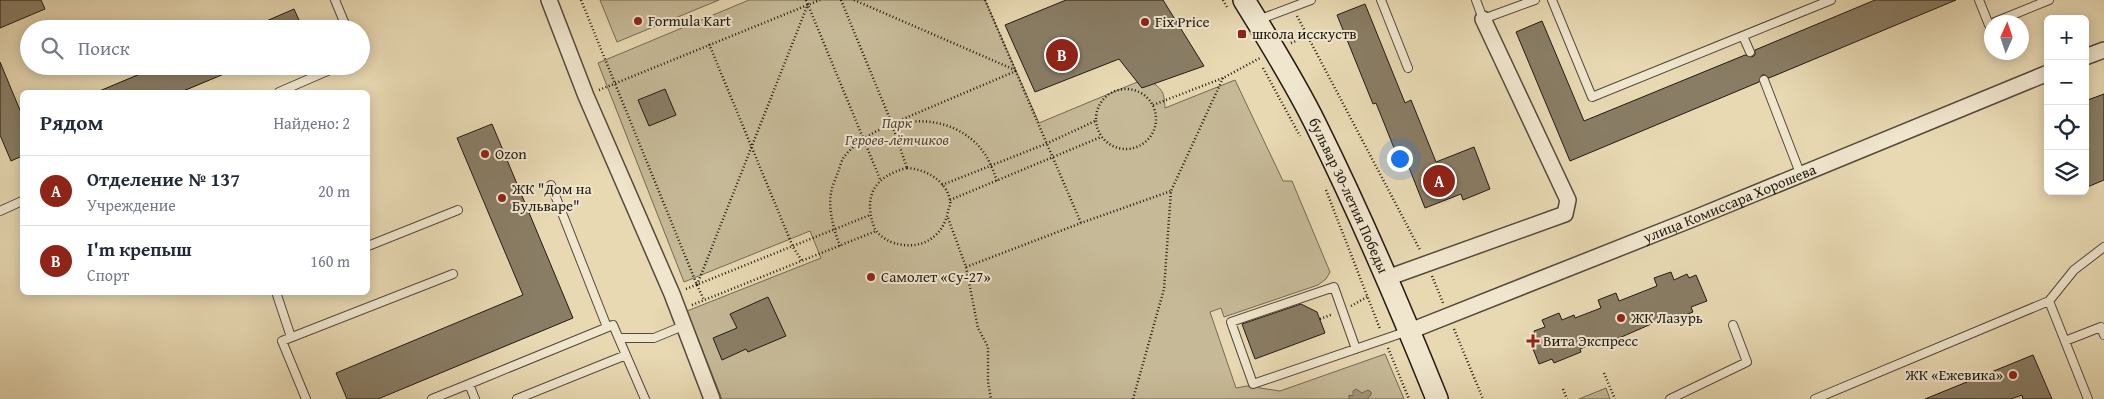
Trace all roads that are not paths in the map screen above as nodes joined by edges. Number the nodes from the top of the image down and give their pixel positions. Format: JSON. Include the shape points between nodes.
{"nodes":[{"id":1,"x":335,"y":0,"type":"edge"},
{"id":2,"x":549,"y":0,"type":"edge"},
{"id":3,"x":1244,"y":0,"type":"edge"},
{"id":4,"x":1311,"y":0,"type":"edge"},
{"id":5,"x":1381,"y":0,"type":"edge"},
{"id":6,"x":1476,"y":0,"type":"edge"},
{"id":7,"x":1535,"y":0,"type":"edge"},
{"id":8,"x":1552,"y":0,"type":"edge"},
{"id":9,"x":1831,"y":0,"type":"edge"},
{"id":10,"x":1979,"y":0,"type":"edge"},
{"id":11,"x":2049,"y":0,"type":"edge"},
{"id":12,"x":1985,"y":15,"type":"edge"},
{"id":13,"x":2012,"y":15,"type":"edge"},
{"id":14,"x":1484,"y":19,"type":"junction"},
{"id":15,"x":343,"y":20,"type":"edge"},
{"id":16,"x":1256,"y":21,"type":"junction"},
{"id":17,"x":1743,"y":36,"type":"junction"},
{"id":18,"x":2104,"y":50,"type":"edge"},
{"id":19,"x":1750,"y":52,"type":"dead end"},
{"id":20,"x":2089,"y":56,"type":"edge"},
{"id":21,"x":1408,"y":68,"type":"dead end"},
{"id":22,"x":318,"y":75,"type":"edge"},
{"id":23,"x":2044,"y":75,"type":"edge"},
{"id":24,"x":1764,"y":80,"type":"dead end"},
{"id":25,"x":283,"y":90,"type":"edge"},
{"id":26,"x":1800,"y":174,"type":"junction"},
{"id":27,"x":551,"y":185,"type":"dead end"},
{"id":28,"x":20,"y":202,"type":"edge"},
{"id":29,"x":458,"y":210,"type":"dead end"},
{"id":30,"x":0,"y":211,"type":"edge"},
{"id":31,"x":370,"y":245,"type":"edge"},
{"id":32,"x":2104,"y":247,"type":"edge"},
{"id":33,"x":453,"y":274,"type":"dead end"},
{"id":34,"x":1387,"y":278,"type":"junction"},
{"id":35,"x":277,"y":295,"type":"edge"},
{"id":36,"x":2049,"y":301,"type":"junction"},
{"id":37,"x":1733,"y":325,"type":"dead end"},
{"id":38,"x":683,"y":326,"type":"junction"},
{"id":39,"x":608,"y":327,"type":"junction"},
{"id":40,"x":2103,"y":329,"type":"edge"},
{"id":41,"x":1410,"y":331,"type":"junction"},
{"id":42,"x":291,"y":338,"type":"junction"},
{"id":43,"x":620,"y":338,"type":"junction"},
{"id":44,"x":2065,"y":341,"type":"junction"},
{"id":45,"x":1356,"y":349,"type":"junction"},
{"id":46,"x":626,"y":355,"type":"junction"},
{"id":47,"x":468,"y":384,"type":"junction"},
{"id":48,"x":306,"y":399,"type":"edge"},
{"id":49,"x":432,"y":399,"type":"edge"},
{"id":50,"x":474,"y":399,"type":"edge"},
{"id":51,"x":517,"y":399,"type":"edge"},
{"id":52,"x":644,"y":399,"type":"edge"},
{"id":53,"x":712,"y":399,"type":"edge"},
{"id":54,"x":1437,"y":399,"type":"edge"},
{"id":55,"x":1670,"y":399,"type":"edge"},
{"id":56,"x":1816,"y":399,"type":"edge"},
{"id":57,"x":2088,"y":399,"type":"edge"}],
"edges":[{"from":1,"to":15,"type":"lane"},
{"from":2,"to":38,"type":"street"},
{"from":3,"to":16,"type":"main road","name":"бульвар 30-летия Победы"},
{"from":4,"to":16,"type":"lane"},
{"from":5,"to":21,"type":"lane"},
{"from":6,"to":14,"type":"lane"},
{"from":7,"to":14,"type":"lane"},
{"from":8,"to":17,"type":"lane","via":[[1592,97]]},
{"from":9,"to":17,"type":"lane"},
{"from":10,"to":12,"type":"lane"},
{"from":11,"to":13,"type":"lane"},
{"from":14,"to":34,"type":"street","via":[[1568,200],[1566,214]]},
{"from":16,"to":34,"type":"main road","name":"бульвар 30-летия Победы","via":[[1316,124]]},
{"from":17,"to":19,"type":"lane"},
{"from":18,"to":20,"type":"street"},
{"from":22,"to":25,"type":"lane"},
{"from":23,"to":26,"type":"street","name":"улица Комиссара Хорошева"},
{"from":24,"to":26,"type":"lane"},
{"from":26,"to":41,"type":"street","name":"улица Комиссара Хорошева"},
{"from":27,"to":39,"type":"lane"},
{"from":28,"to":30,"type":"lane"},
{"from":29,"to":31,"type":"lane"},
{"from":32,"to":36,"type":"lane","via":[[2074,270]]},
{"from":33,"to":42,"type":"lane"},
{"from":34,"to":41,"type":"main road","name":"бульвар 30-летия Победы"},
{"from":35,"to":42,"type":"lane"},
{"from":36,"to":44,"type":"lane"},
{"from":36,"to":56,"type":"lane"},
{"from":37,"to":55,"type":"lane","via":[[1747,362]]},
{"from":38,"to":43,"type":"lane","via":[[654,338]]},
{"from":38,"to":53,"type":"street"},
{"from":39,"to":43,"type":"lane","via":[[613,325]]},
{"from":39,"to":47,"type":"lane"},
{"from":40,"to":44,"type":"lane"},
{"from":41,"to":45,"type":"lane"},
{"from":41,"to":54,"type":"main road","name":"бульвар 30-летия Победы"},
{"from":42,"to":48,"type":"lane","via":[[282,341]]},
{"from":43,"to":46,"type":"lane"},
{"from":44,"to":57,"type":"lane"},
{"from":45,"to":45,"type":"lane","via":[[1334,287],[1231,322],[1252,384]]},
{"from":46,"to":51,"type":"lane"},
{"from":46,"to":52,"type":"lane"},
{"from":47,"to":49,"type":"lane"},
{"from":47,"to":50,"type":"lane"}]}
